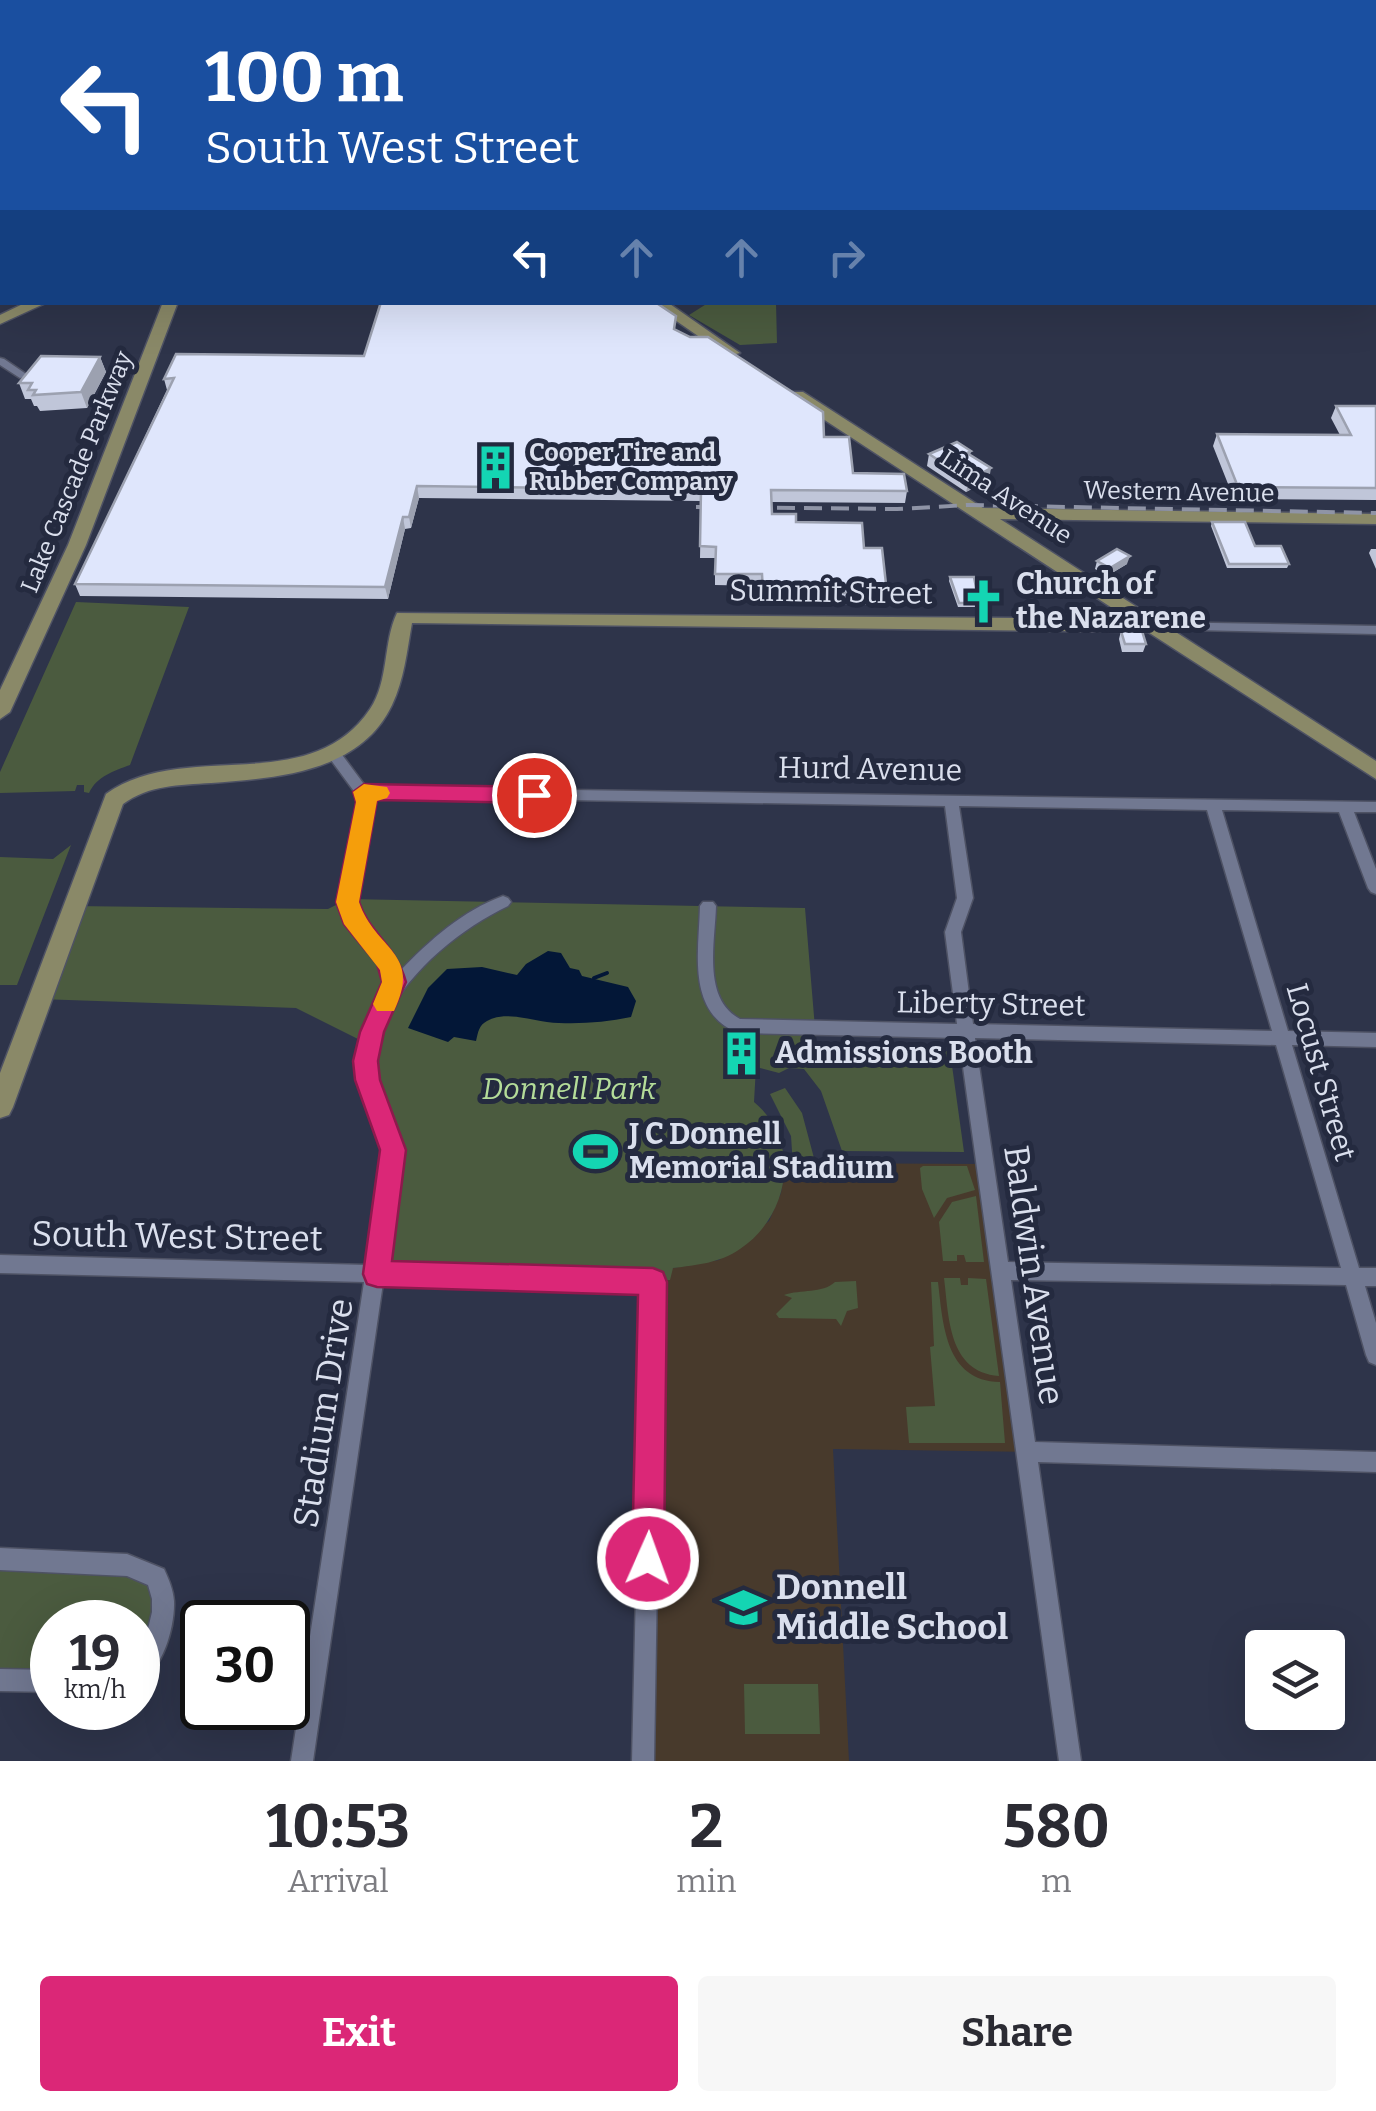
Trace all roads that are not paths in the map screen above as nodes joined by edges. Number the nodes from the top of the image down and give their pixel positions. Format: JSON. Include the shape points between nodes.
{"nodes":[{"id":1,"x":33,"y":305,"type":"edge"},
{"id":2,"x":170,"y":305,"type":"edge"},
{"id":3,"x":661,"y":305,"type":"edge"},
{"id":4,"x":0,"y":320,"type":"edge"},
{"id":5,"x":742,"y":359,"type":"edge"},
{"id":6,"x":0,"y":361,"type":"edge"},
{"id":7,"x":0,"y":370,"type":"edge"},
{"id":8,"x":774,"y":380,"type":"edge"},
{"id":9,"x":980,"y":513,"type":"junction"},
{"id":10,"x":1376,"y":520,"type":"edge"},
{"id":11,"x":1155,"y":626,"type":"junction"},
{"id":12,"x":1376,"y":630,"type":"edge"},
{"id":13,"x":0,"y":712,"type":"edge"},
{"id":14,"x":332,"y":752,"type":"junction"},
{"id":15,"x":1376,"y":770,"type":"edge"},
{"id":16,"x":364,"y":792,"type":"junction"},
{"id":17,"x":951,"y":801,"type":"junction"},
{"id":18,"x":1213,"y":805,"type":"junction"},
{"id":19,"x":1344,"y":806,"type":"junction"},
{"id":20,"x":1376,"y":807,"type":"edge"},
{"id":21,"x":1376,"y":888,"type":"edge"},
{"id":22,"x":503,"y":902,"type":"dead end"},
{"id":23,"x":708,"y":906,"type":"dead end"},
{"id":24,"x":392,"y":990,"type":"junction"},
{"id":25,"x":966,"y":1032,"type":"junction"},
{"id":26,"x":1282,"y":1038,"type":"junction"},
{"id":27,"x":1376,"y":1040,"type":"edge"},
{"id":28,"x":0,"y":1106,"type":"edge"},
{"id":29,"x":0,"y":1264,"type":"edge"},
{"id":30,"x":1001,"y":1270,"type":"junction"},
{"id":31,"x":377,"y":1274,"type":"junction"},
{"id":32,"x":1352,"y":1277,"type":"junction"},
{"id":33,"x":1376,"y":1278,"type":"edge"},
{"id":34,"x":1376,"y":1355,"type":"edge"},
{"id":35,"x":1027,"y":1452,"type":"junction"},
{"id":36,"x":1376,"y":1462,"type":"edge"},
{"id":37,"x":0,"y":1559,"type":"edge"},
{"id":38,"x":160,"y":1623,"type":"edge"},
{"id":39,"x":0,"y":1680,"type":"edge"},
{"id":40,"x":30,"y":1681,"type":"edge"},
{"id":41,"x":302,"y":1761,"type":"edge"},
{"id":42,"x":643,"y":1761,"type":"edge"},
{"id":43,"x":1070,"y":1761,"type":"edge"}],
"edges":[{"from":1,"to":4,"type":"street"},
{"from":2,"to":13,"type":"street","name":"Lake Cascade Parkway","via":[[71,559]]},
{"from":3,"to":5,"type":"street"},
{"from":6,"to":7,"type":"street","via":[[19,378]]},
{"from":8,"to":9,"type":"street","name":"Lima Avenue"},
{"from":9,"to":10,"type":"street","name":"Western Avenue"},
{"from":9,"to":11,"type":"street","name":"Lima Avenue"},
{"from":11,"to":12,"type":"street","name":"Summit Street"},
{"from":11,"to":14,"type":"street","name":"Summit Street","via":[[404,617],[378,714]]},
{"from":11,"to":15,"type":"street","name":"Lima Avenue"},
{"from":14,"to":16,"type":"street"},
{"from":14,"to":28,"type":"street","via":[[289,766],[159,779],[114,800]]},
{"from":16,"to":17,"type":"street","name":"Hurd Avenue"},
{"from":16,"to":24,"type":"street","via":[[347,902],[388,960]]},
{"from":17,"to":18,"type":"street","name":"Hurd Avenue"},
{"from":17,"to":25,"type":"street","name":"Baldwin Avenue","via":[[965,890],[953,932]]},
{"from":18,"to":19,"type":"street","name":"Hurd Avenue"},
{"from":18,"to":26,"type":"street","name":"Locust Street"},
{"from":19,"to":20,"type":"street","name":"Hurd Avenue"},
{"from":19,"to":21,"type":"street"},
{"from":22,"to":24,"type":"street","name":"Stadium Drive","via":[[444,935]]},
{"from":23,"to":25,"type":"street","name":"Liberty Street","via":[[710,998],[726,1023]]},
{"from":24,"to":31,"type":"street","name":"Stadium Drive","via":[[366,1061],[393,1150]]},
{"from":25,"to":26,"type":"street","name":"Liberty Street"},
{"from":25,"to":30,"type":"street","name":"Baldwin Avenue"},
{"from":26,"to":27,"type":"street","name":"Liberty Street"},
{"from":26,"to":32,"type":"street","name":"Locust Street"},
{"from":29,"to":31,"type":"street","name":"South West Street"},
{"from":30,"to":32,"type":"street"},
{"from":30,"to":35,"type":"street","name":"Baldwin Avenue"},
{"from":31,"to":41,"type":"street","name":"Stadium Drive"},
{"from":31,"to":42,"type":"street","name":"South West Street","via":[[653,1282]]},
{"from":32,"to":33,"type":"street"},
{"from":32,"to":34,"type":"street","name":"Locust Street"},
{"from":35,"to":36,"type":"street"},
{"from":35,"to":43,"type":"street","name":"Baldwin Avenue"},
{"from":37,"to":38,"type":"street","via":[[127,1565],[156,1576],[163,1592]]},
{"from":39,"to":40,"type":"street"}]}
